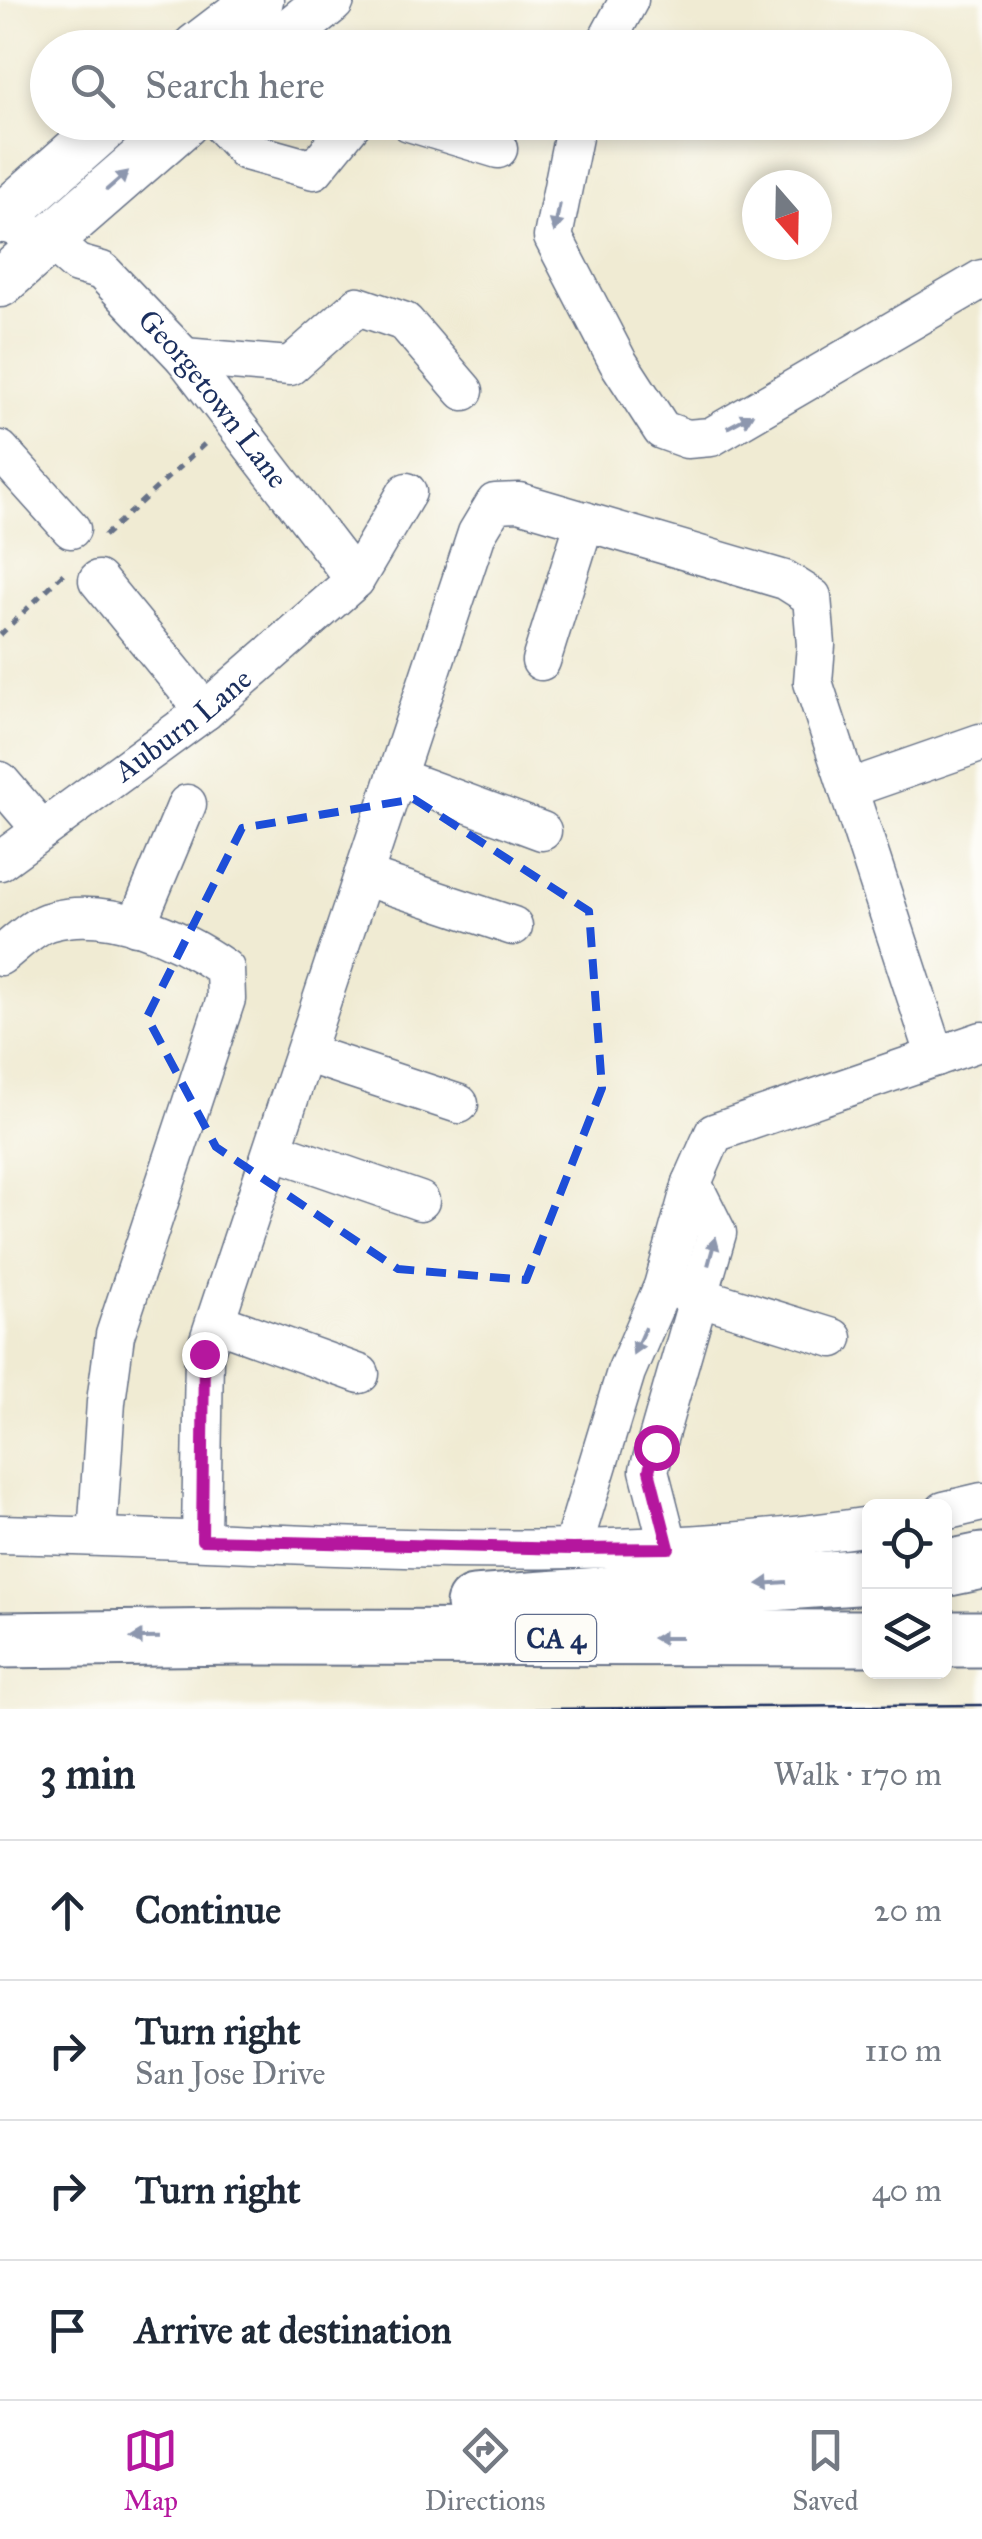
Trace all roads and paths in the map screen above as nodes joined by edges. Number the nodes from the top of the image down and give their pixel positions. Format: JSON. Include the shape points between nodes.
{"nodes":[{"id":1,"x":258,"y":0,"type":"edge"},
{"id":2,"x":330,"y":0,"type":"edge"},
{"id":3,"x":629,"y":0,"type":"edge"},
{"id":4,"x":219,"y":30,"type":"edge"},
{"id":5,"x":293,"y":30,"type":"edge"},
{"id":6,"x":613,"y":30,"type":"edge"},
{"id":7,"x":90,"y":140,"type":"edge"},
{"id":8,"x":164,"y":140,"type":"edge"},
{"id":9,"x":236,"y":140,"type":"edge"},
{"id":10,"x":338,"y":140,"type":"edge"},
{"id":11,"x":468,"y":140,"type":"edge"},
{"id":12,"x":572,"y":140,"type":"edge"},
{"id":13,"x":498,"y":149,"type":"dead end"},
{"id":14,"x":0,"y":220,"type":"edge"},
{"id":15,"x":49,"y":240,"type":"junction"},
{"id":16,"x":982,"y":279,"type":"edge"},
{"id":17,"x":0,"y":282,"type":"edge"},
{"id":18,"x":184,"y":358,"type":"junction"},
{"id":19,"x":464,"y":391,"type":"dead end"},
{"id":20,"x":232,"y":420,"type":"junction"},
{"id":21,"x":0,"y":450,"type":"edge"},
{"id":22,"x":407,"y":492,"type":"dead end"},
{"id":23,"x":585,"y":522,"type":"junction"},
{"id":24,"x":82,"y":556,"type":"junction"},
{"id":25,"x":356,"y":580,"type":"junction"},
{"id":26,"x":0,"y":635,"type":"edge"},
{"id":27,"x":541,"y":661,"type":"dead end"},
{"id":28,"x":205,"y":711,"type":"junction"},
{"id":29,"x":980,"y":743,"type":"edge"},
{"id":30,"x":396,"y":777,"type":"junction"},
{"id":31,"x":0,"y":782,"type":"edge"},
{"id":32,"x":848,"y":789,"type":"junction"},
{"id":33,"x":187,"y":804,"type":"dead end"},
{"id":34,"x":42,"y":830,"type":"junction"},
{"id":35,"x":542,"y":831,"type":"dead end"},
{"id":36,"x":0,"y":861,"type":"edge"},
{"id":37,"x":363,"y":876,"type":"junction"},
{"id":38,"x":136,"y":926,"type":"junction"},
{"id":39,"x":512,"y":926,"type":"dead end"},
{"id":40,"x":0,"y":956,"type":"edge"},
{"id":41,"x":982,"y":1041,"type":"edge"},
{"id":42,"x":305,"y":1053,"type":"junction"},
{"id":43,"x":936,"y":1056,"type":"junction"},
{"id":44,"x":459,"y":1104,"type":"dead end"},
{"id":45,"x":272,"y":1150,"type":"junction"},
{"id":46,"x":420,"y":1201,"type":"dead end"},
{"id":47,"x":681,"y":1291,"type":"junction"},
{"id":48,"x":216,"y":1322,"type":"junction"},
{"id":49,"x":833,"y":1338,"type":"dead end"},
{"id":50,"x":360,"y":1374,"type":"dead end"},
{"id":51,"x":982,"y":1502,"type":"edge"},
{"id":52,"x":952,"y":1509,"type":"edge"},
{"id":53,"x":862,"y":1527,"type":"edge"},
{"id":54,"x":0,"y":1534,"type":"edge"},
{"id":55,"x":98,"y":1536,"type":"junction"},
{"id":56,"x":202,"y":1540,"type":"junction"},
{"id":57,"x":669,"y":1548,"type":"junction"},
{"id":58,"x":572,"y":1549,"type":"junction"},
{"id":59,"x":982,"y":1561,"type":"edge"},
{"id":60,"x":952,"y":1568,"type":"edge"},
{"id":61,"x":862,"y":1577,"type":"edge"},
{"id":62,"x":243,"y":1637,"type":"junction"},
{"id":63,"x":862,"y":1638,"type":"edge"},
{"id":64,"x":952,"y":1638,"type":"edge"},
{"id":65,"x":982,"y":1638,"type":"edge"},
{"id":66,"x":0,"y":1640,"type":"edge"}],
"edges":[{"from":1,"to":4,"type":"main road"},
{"from":2,"to":5,"type":"main road"},
{"from":3,"to":6,"type":"street"},
{"from":7,"to":14,"type":"main road"},
{"from":15,"to":8,"type":"main road","one_way":true},
{"from":9,"to":10,"type":"street","via":[[246,151],[314,170]]},
{"from":11,"to":13,"type":"street"},
{"from":12,"to":16,"type":"street","one_way":true,"via":[[553,237],[662,430],[687,439],[711,437]]},
{"from":14,"to":15,"type":"street","name":"Georgetown Lane"},
{"from":15,"to":17,"type":"main road"},
{"from":15,"to":18,"type":"street","name":"Georgetown Lane","via":[[77,264],[102,271]]},
{"from":18,"to":19,"type":"street","via":[[290,366],[358,306],[405,322]]},
{"from":18,"to":20,"type":"street","name":"Georgetown Lane"},
{"from":20,"to":24,"type":"path"},
{"from":20,"to":25,"type":"street","name":"Georgetown Lane"},
{"from":21,"to":24,"type":"street"},
{"from":22,"to":25,"type":"street","name":"Auburn Lane"},
{"from":23,"to":27,"type":"street"},
{"from":23,"to":30,"type":"street","via":[[519,502],[495,503],[477,533]]},
{"from":23,"to":32,"type":"street","via":[[785,580],[812,597],[813,682]]},
{"from":24,"to":26,"type":"path"},
{"from":24,"to":28,"type":"street"},
{"from":25,"to":28,"type":"street","name":"Auburn Lane"},
{"from":28,"to":34,"type":"street","name":"Auburn Lane"},
{"from":29,"to":32,"type":"street"},
{"from":30,"to":35,"type":"street"},
{"from":30,"to":37,"type":"street"},
{"from":31,"to":34,"type":"street"},
{"from":32,"to":43,"type":"street"},
{"from":33,"to":38,"type":"street"},
{"from":34,"to":36,"type":"street","name":"Auburn Lane"},
{"from":37,"to":39,"type":"street"},
{"from":37,"to":42,"type":"street"},
{"from":38,"to":40,"type":"street","via":[[86,916],[48,921]]},
{"from":38,"to":55,"type":"street","via":[[191,945],[225,969],[226,999],[115,1335]]},
{"from":41,"to":43,"type":"street"},
{"from":42,"to":44,"type":"street"},
{"from":42,"to":45,"type":"street"},
{"from":43,"to":47,"type":"street","via":[[714,1133],[692,1183],[717,1233]]},
{"from":45,"to":46,"type":"street"},
{"from":45,"to":48,"type":"street"},
{"from":47,"to":49,"type":"street"},
{"from":47,"to":57,"type":"street","via":[[649,1470]]},
{"from":47,"to":58,"type":"street","one_way":true,"via":[[626,1372]]},
{"from":48,"to":50,"type":"street"},
{"from":48,"to":56,"type":"street","via":[[204,1354]]},
{"from":51,"to":52,"type":"street"},
{"from":53,"to":57,"type":"street"},
{"from":54,"to":55,"type":"street"},
{"from":55,"to":56,"type":"street"},
{"from":56,"to":58,"type":"street"},
{"from":57,"to":58,"type":"street"},
{"from":59,"to":60,"type":"highway"},
{"from":61,"to":62,"type":"highway","one_way":true,"via":[[462,1605]]},
{"from":63,"to":62,"type":"highway","number":"CA 4","one_way":true},
{"from":62,"to":66,"type":"highway","number":"CA 4","one_way":true},
{"from":64,"to":65,"type":"highway"}]}
